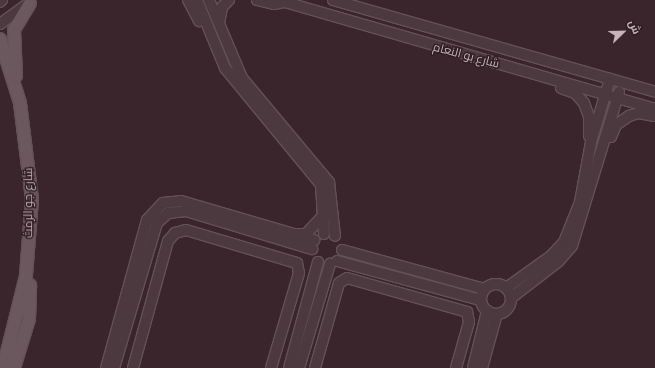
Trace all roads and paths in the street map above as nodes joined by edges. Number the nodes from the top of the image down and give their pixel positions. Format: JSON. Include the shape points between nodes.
{"nodes":[{"id":1,"x":188,"y":0,"type":"edge"},
{"id":2,"x":197,"y":0,"type":"edge"},
{"id":3,"x":209,"y":0,"type":"edge"},
{"id":4,"x":229,"y":0,"type":"edge"},
{"id":5,"x":257,"y":0,"type":"edge"},
{"id":6,"x":333,"y":0,"type":"edge"},
{"id":7,"x":32,"y":1,"type":"edge"},
{"id":8,"x":281,"y":1,"type":"edge"},
{"id":9,"x":0,"y":24,"type":"edge"},
{"id":10,"x":219,"y":25,"type":"junction"},
{"id":11,"x":208,"y":29,"type":"junction"},
{"id":12,"x":0,"y":39,"type":"edge"},
{"id":13,"x":0,"y":63,"type":"edge"},
{"id":14,"x":541,"y":76,"type":"junction"},
{"id":15,"x":610,"y":79,"type":"junction"},
{"id":16,"x":621,"y":83,"type":"junction"},
{"id":17,"x":655,"y":92,"type":"edge"},
{"id":18,"x":18,"y":93,"type":"junction"},
{"id":19,"x":605,"y":94,"type":"junction"},
{"id":20,"x":617,"y":98,"type":"junction"},
{"id":21,"x":655,"y":109,"type":"edge"},
{"id":22,"x":655,"y":116,"type":"edge"},
{"id":23,"x":25,"y":128,"type":"junction"},
{"id":24,"x":591,"y":142,"type":"junction"},
{"id":25,"x":603,"y":146,"type":"junction"},
{"id":26,"x":324,"y":215,"type":"junction"},
{"id":27,"x":241,"y":227,"type":"junction"},
{"id":28,"x":289,"y":234,"type":"junction"},
{"id":29,"x":324,"y":234,"type":"junction"},
{"id":30,"x":335,"y":236,"type":"junction"},
{"id":31,"x":236,"y":244,"type":"junction"},
{"id":32,"x":313,"y":245,"type":"junction"},
{"id":33,"x":342,"y":250,"type":"junction"},
{"id":34,"x":29,"y":256,"type":"junction"},
{"id":35,"x":318,"y":262,"type":"junction"},
{"id":36,"x":333,"y":262,"type":"junction"},
{"id":37,"x":411,"y":280,"type":"junction"},
{"id":38,"x":506,"y":288,"type":"junction"},
{"id":39,"x":485,"y":289,"type":"junction"},
{"id":40,"x":408,"y":294,"type":"junction"},
{"id":41,"x":511,"y":298,"type":"junction"},
{"id":42,"x":481,"y":300,"type":"junction"},
{"id":43,"x":132,"y":308,"type":"junction"},
{"id":44,"x":487,"y":311,"type":"junction"},
{"id":45,"x":148,"y":313,"type":"junction"},
{"id":46,"x":497,"y":314,"type":"junction"},
{"id":47,"x":276,"y":350,"type":"junction"},
{"id":48,"x":298,"y":360,"type":"edge"},
{"id":49,"x":316,"y":365,"type":"edge"},
{"id":50,"x":3,"y":368,"type":"edge"},
{"id":51,"x":14,"y":368,"type":"edge"},
{"id":52,"x":106,"y":368,"type":"edge"},
{"id":53,"x":114,"y":368,"type":"edge"},
{"id":54,"x":133,"y":368,"type":"edge"},
{"id":55,"x":271,"y":368,"type":"edge"},
{"id":56,"x":289,"y":368,"type":"edge"},
{"id":57,"x":456,"y":368,"type":"edge"},
{"id":58,"x":473,"y":368,"type":"edge"},
{"id":59,"x":482,"y":368,"type":"edge"}],
"edges":[{"from":1,"to":11,"type":"street"},
{"from":2,"to":11,"type":"street"},
{"from":3,"to":10,"type":"street"},
{"from":4,"to":10,"type":"street","via":[[222,7]]},
{"from":5,"to":8,"type":"street","name":"شارع بو النعام","via":[[274,4]]},
{"from":6,"to":15,"type":"street","name":"شارع بو النعام"},
{"from":7,"to":9,"type":"street"},
{"from":7,"to":18,"type":"main road","via":[[14,30]]},
{"from":8,"to":14,"type":"street","name":"شارع بو النعام"},
{"from":10,"to":30,"type":"street","via":[[242,78],[329,182]]},
{"from":11,"to":26,"type":"street","via":[[236,83],[318,180],[324,196]]},
{"from":12,"to":18,"type":"main road","name":"شارع جو الرمث"},
{"from":13,"to":23,"type":"main road","via":[[18,118]]},
{"from":14,"to":19,"type":"street","name":"شارع بو النعام"},
{"from":14,"to":24,"type":"street","via":[[551,84],[576,93],[584,103]]},
{"from":15,"to":16,"type":"street","name":"شارع بو النعام"},
{"from":15,"to":19,"type":"street"},
{"from":16,"to":17,"type":"street","name":"شارع بو النعام"},
{"from":16,"to":20,"type":"street"},
{"from":18,"to":23,"type":"main road","name":"شارع جو الرمث"},
{"from":19,"to":20,"type":"street","name":"شارع بو النعام"},
{"from":19,"to":24,"type":"street"},
{"from":20,"to":21,"type":"street","name":"شارع بو النعام"},
{"from":20,"to":25,"type":"street"},
{"from":22,"to":25,"type":"street","via":[[639,113],[627,117]]},
{"from":23,"to":34,"type":"main road","name":"شارع جو الرمث","via":[[32,199]]},
{"from":24,"to":38,"type":"street","via":[[580,202],[564,242],[552,256]]},
{"from":25,"to":41,"type":"street","via":[[572,246],[558,262]]},
{"from":26,"to":28,"type":"street","via":[[306,234]]},
{"from":26,"to":29,"type":"street"},
{"from":27,"to":31,"type":"street"},
{"from":27,"to":32,"type":"street"},
{"from":27,"to":43,"type":"street","via":[[186,210],[161,217]]},
{"from":28,"to":32,"type":"street"},
{"from":28,"to":52,"type":"street","via":[[181,201],[163,203],[147,220]]},
{"from":29,"to":30,"type":"street"},
{"from":29,"to":32,"type":"street"},
{"from":30,"to":33,"type":"street"},
{"from":31,"to":45,"type":"street","via":[[186,230],[175,233],[168,241]]},
{"from":31,"to":47,"type":"street","via":[[294,261],[299,267]]},
{"from":32,"to":35,"type":"street"},
{"from":33,"to":36,"type":"street"},
{"from":33,"to":39,"type":"street"},
{"from":34,"to":50,"type":"main road","name":"شارع جو الرمث"},
{"from":34,"to":51,"type":"main road","via":[[29,319]]},
{"from":35,"to":36,"type":"street"},
{"from":35,"to":48,"type":"street"},
{"from":36,"to":37,"type":"street"},
{"from":36,"to":48,"type":"street"},
{"from":37,"to":40,"type":"street"},
{"from":37,"to":42,"type":"street"},
{"from":38,"to":39,"type":"street","via":[[495,284]]},
{"from":38,"to":41,"type":"street"},
{"from":39,"to":42,"type":"street"},
{"from":40,"to":49,"type":"street","via":[[344,278],[339,283]]},
{"from":40,"to":57,"type":"street","via":[[463,310],[470,316]]},
{"from":41,"to":46,"type":"street","via":[[508,309]]},
{"from":42,"to":44,"type":"street"},
{"from":43,"to":45,"type":"street"},
{"from":43,"to":53,"type":"street"},
{"from":44,"to":46,"type":"street"},
{"from":44,"to":58,"type":"street"},
{"from":45,"to":54,"type":"street"},
{"from":46,"to":59,"type":"street"},
{"from":47,"to":48,"type":"street"},
{"from":47,"to":55,"type":"street"},
{"from":48,"to":49,"type":"street"},
{"from":48,"to":56,"type":"street"}]}
